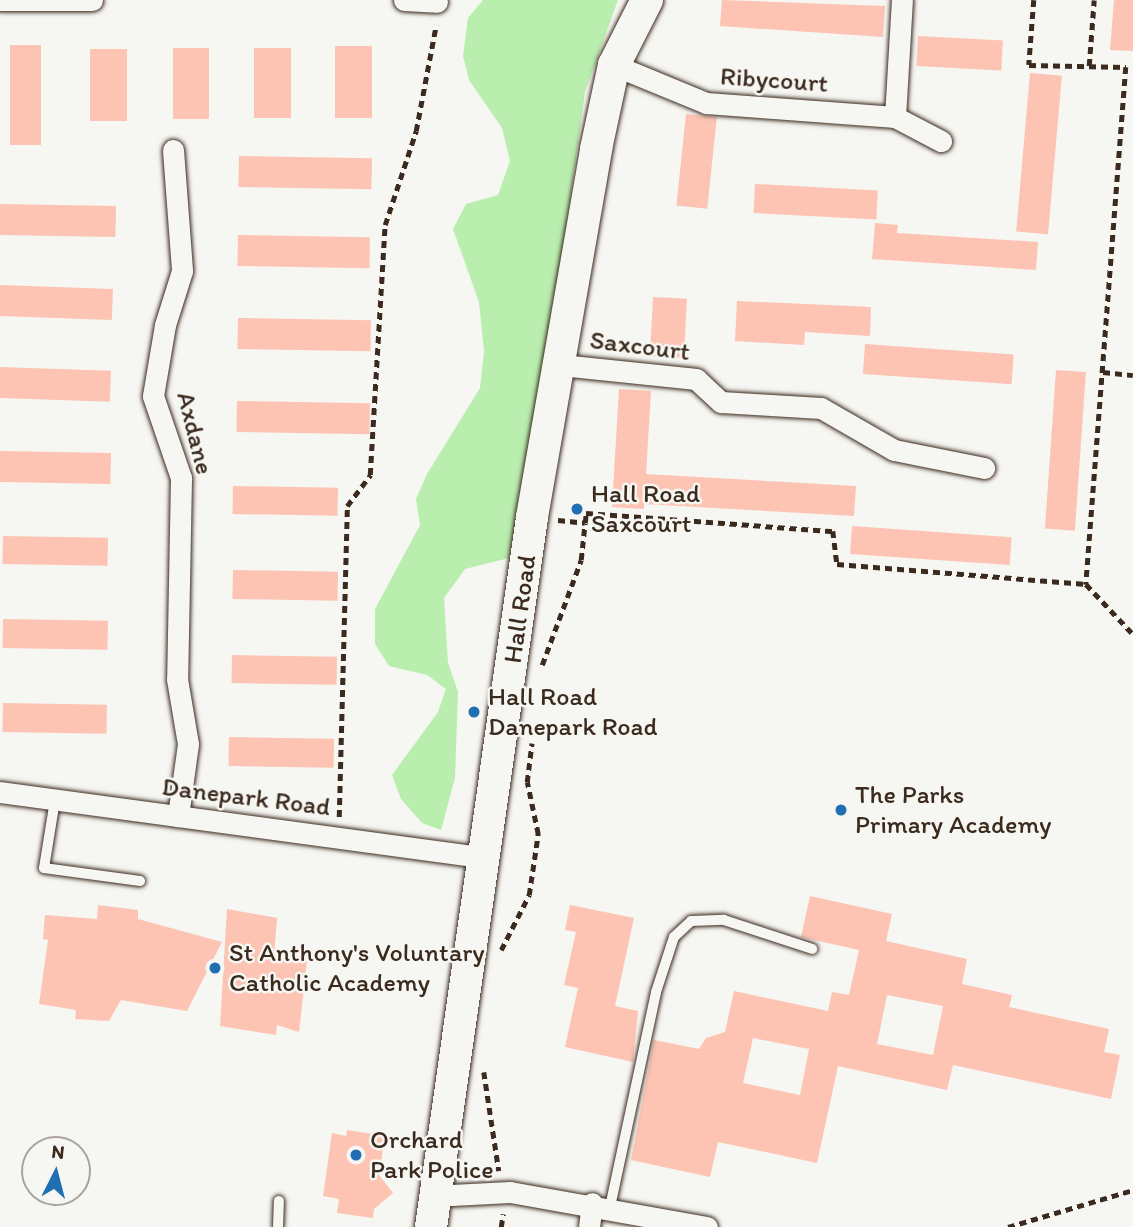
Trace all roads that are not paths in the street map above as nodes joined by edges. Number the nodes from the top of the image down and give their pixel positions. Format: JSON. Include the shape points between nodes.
{"nodes":[{"id":1,"x":0,"y":0,"type":"edge"},
{"id":2,"x":92,"y":0,"type":"edge"},
{"id":3,"x":404,"y":0,"type":"edge"},
{"id":4,"x":647,"y":0,"type":"edge"},
{"id":5,"x":902,"y":0,"type":"edge"},
{"id":6,"x":437,"y":2,"type":"dead end"},
{"id":7,"x":614,"y":65,"type":"junction"},
{"id":8,"x":895,"y":117,"type":"junction"},
{"id":9,"x":940,"y":141,"type":"dead end"},
{"id":10,"x":173,"y":150,"type":"dead end"},
{"id":11,"x":561,"y":365,"type":"junction"},
{"id":12,"x":984,"y":468,"type":"dead end"},
{"id":13,"x":0,"y":792,"type":"edge"},
{"id":14,"x":55,"y":800,"type":"junction"},
{"id":15,"x":178,"y":816,"type":"junction"},
{"id":16,"x":485,"y":858,"type":"junction"},
{"id":17,"x":140,"y":881,"type":"dead end"},
{"id":18,"x":812,"y":949,"type":"dead end"},
{"id":19,"x":432,"y":1196,"type":"junction"},
{"id":20,"x":279,"y":1201,"type":"dead end"},
{"id":21,"x":601,"y":1205,"type":"junction"},
{"id":22,"x":278,"y":1227,"type":"edge"},
{"id":23,"x":431,"y":1227,"type":"edge"},
{"id":24,"x":589,"y":1227,"type":"edge"},
{"id":25,"x":707,"y":1227,"type":"edge"}],
"edges":[{"from":1,"to":2,"type":"street"},
{"from":3,"to":6,"type":"street"},
{"from":4,"to":7,"type":"street","name":"Hall Road"},
{"from":5,"to":8,"type":"street"},
{"from":7,"to":8,"type":"street","name":"Ribycourt","via":[[706,103]]},
{"from":7,"to":11,"type":"street","name":"Hall Road"},
{"from":8,"to":9,"type":"street","name":"Ribycourt"},
{"from":10,"to":15,"type":"street","name":"Axdane","via":[[182,271],[165,325],[153,396],[181,478],[177,679],[188,744]]},
{"from":11,"to":12,"type":"street","name":"Saxcourt","via":[[696,379],[721,402],[821,408],[894,450]]},
{"from":11,"to":16,"type":"street","name":"Hall Road","via":[[532,517]]},
{"from":13,"to":14,"type":"street","name":"Danepark Road"},
{"from":14,"to":15,"type":"street","name":"Danepark Road"},
{"from":14,"to":17,"type":"lane","via":[[44,868]]},
{"from":15,"to":16,"type":"street","name":"Danepark Road"},
{"from":16,"to":19,"type":"street","name":"Hall Road"},
{"from":18,"to":21,"type":"lane","via":[[724,920],[691,921],[674,937]]},
{"from":19,"to":21,"type":"street","via":[[503,1192]]},
{"from":19,"to":23,"type":"street","name":"Hall Road"},
{"from":20,"to":22,"type":"lane"},
{"from":21,"to":24,"type":"street"},
{"from":21,"to":25,"type":"street"}]}
